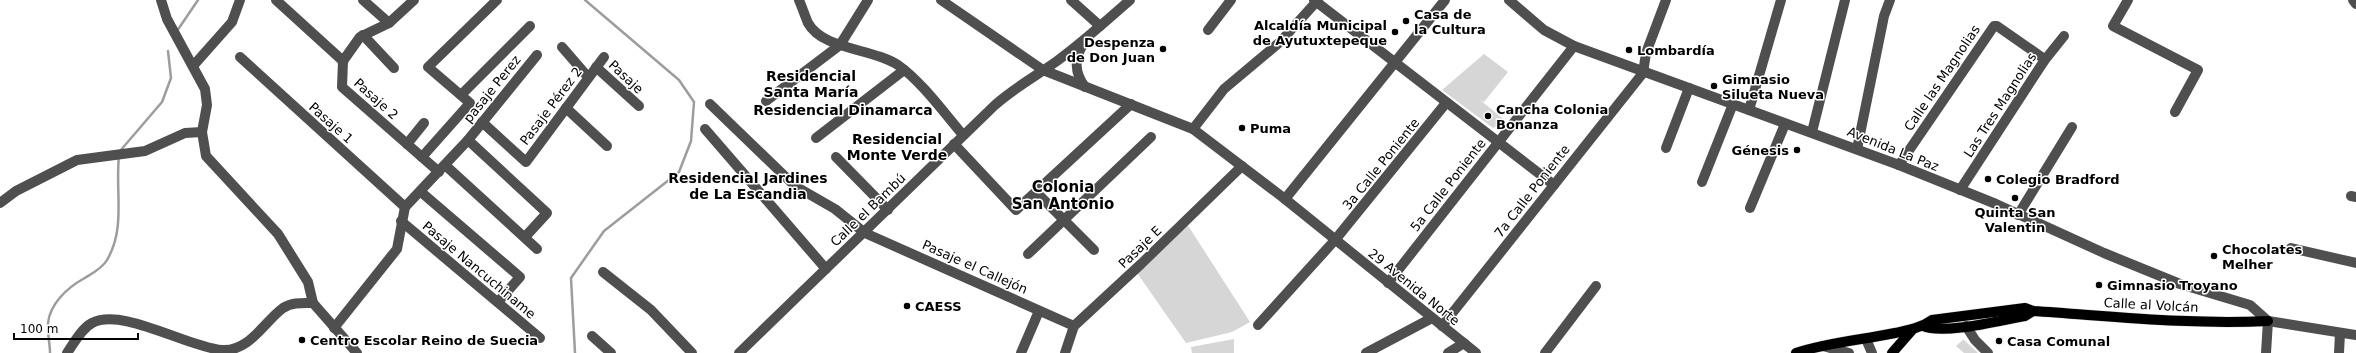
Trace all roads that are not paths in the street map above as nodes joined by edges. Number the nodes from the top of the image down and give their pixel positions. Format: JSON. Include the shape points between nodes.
{"nodes":[{"id":1,"x":161,"y":0,"type":"edge"},
{"id":2,"x":240,"y":0,"type":"edge"},
{"id":3,"x":276,"y":0,"type":"edge"},
{"id":4,"x":363,"y":0,"type":"edge"},
{"id":5,"x":414,"y":0,"type":"edge"},
{"id":6,"x":799,"y":0,"type":"edge"},
{"id":7,"x":868,"y":0,"type":"edge"},
{"id":8,"x":941,"y":0,"type":"edge"},
{"id":9,"x":1071,"y":0,"type":"edge"},
{"id":10,"x":1130,"y":0,"type":"edge"},
{"id":11,"x":1231,"y":0,"type":"edge"},
{"id":12,"x":1445,"y":0,"type":"edge"},
{"id":13,"x":1509,"y":0,"type":"edge"},
{"id":14,"x":1666,"y":0,"type":"edge"},
{"id":15,"x":1781,"y":0,"type":"edge"},
{"id":16,"x":1845,"y":0,"type":"edge"},
{"id":17,"x":1890,"y":0,"type":"edge"},
{"id":18,"x":2128,"y":0,"type":"edge"},
{"id":19,"x":2352,"y":0,"type":"edge"},
{"id":20,"x":495,"y":1,"type":"edge"},
{"id":21,"x":1316,"y":1,"type":"edge"},
{"id":22,"x":2356,"y":4,"type":"edge"},
{"id":23,"x":389,"y":23,"type":"junction"},
{"id":24,"x":530,"y":26,"type":"dead end"},
{"id":25,"x":1100,"y":26,"type":"junction"},
{"id":26,"x":1208,"y":30,"type":"dead end"},
{"id":27,"x":363,"y":35,"type":"junction"},
{"id":28,"x":1090,"y":35,"type":"junction"},
{"id":29,"x":2064,"y":36,"type":"dead end"},
{"id":30,"x":840,"y":45,"type":"junction"},
{"id":31,"x":1574,"y":46,"type":"junction"},
{"id":32,"x":562,"y":47,"type":"dead end"},
{"id":33,"x":537,"y":55,"type":"dead end"},
{"id":34,"x":240,"y":57,"type":"dead end"},
{"id":35,"x":604,"y":57,"type":"dead end"},
{"id":36,"x":343,"y":61,"type":"junction"},
{"id":37,"x":2044,"y":61,"type":"junction"},
{"id":38,"x":1394,"y":62,"type":"junction"},
{"id":39,"x":194,"y":66,"type":"junction"},
{"id":40,"x":596,"y":67,"type":"junction"},
{"id":41,"x":394,"y":68,"type":"dead end"},
{"id":42,"x":904,"y":70,"type":"junction"},
{"id":43,"x":1043,"y":70,"type":"junction"},
{"id":44,"x":1643,"y":73,"type":"junction"},
{"id":45,"x":588,"y":77,"type":"junction"},
{"id":46,"x":1085,"y":87,"type":"junction"},
{"id":47,"x":1689,"y":88,"type":"junction"},
{"id":48,"x":461,"y":95,"type":"junction"},
{"id":49,"x":766,"y":101,"type":"dead end"},
{"id":50,"x":1446,"y":103,"type":"junction"},
{"id":51,"x":710,"y":104,"type":"dead end"},
{"id":52,"x":1131,"y":104,"type":"junction"},
{"id":53,"x":1734,"y":104,"type":"junction"},
{"id":54,"x":639,"y":106,"type":"dead end"},
{"id":55,"x":566,"y":108,"type":"junction"},
{"id":56,"x":1750,"y":110,"type":"junction"},
{"id":57,"x":2175,"y":112,"type":"dead end"},
{"id":58,"x":482,"y":122,"type":"junction"},
{"id":59,"x":424,"y":123,"type":"dead end"},
{"id":60,"x":1786,"y":124,"type":"junction"},
{"id":61,"x":2072,"y":127,"type":"dead end"},
{"id":62,"x":705,"y":129,"type":"dead end"},
{"id":63,"x":1193,"y":129,"type":"junction"},
{"id":64,"x":202,"y":132,"type":"junction"},
{"id":65,"x":1812,"y":132,"type":"junction"},
{"id":66,"x":964,"y":135,"type":"junction"},
{"id":67,"x":1151,"y":137,"type":"dead end"},
{"id":68,"x":816,"y":138,"type":"dead end"},
{"id":69,"x":468,"y":140,"type":"junction"},
{"id":70,"x":1498,"y":142,"type":"junction"},
{"id":71,"x":407,"y":144,"type":"junction"},
{"id":72,"x":954,"y":144,"type":"junction"},
{"id":73,"x":607,"y":146,"type":"dead end"},
{"id":74,"x":1666,"y":148,"type":"dead end"},
{"id":75,"x":1857,"y":149,"type":"junction"},
{"id":76,"x":422,"y":157,"type":"junction"},
{"id":77,"x":836,"y":157,"type":"dead end"},
{"id":78,"x":1899,"y":165,"type":"junction"},
{"id":79,"x":1242,"y":166,"type":"junction"},
{"id":80,"x":442,"y":168,"type":"junction"},
{"id":81,"x":1702,"y":182,"type":"dead end"},
{"id":82,"x":1554,"y":185,"type":"junction"},
{"id":83,"x":1960,"y":190,"type":"junction"},
{"id":84,"x":421,"y":192,"type":"junction"},
{"id":85,"x":1036,"y":192,"type":"junction"},
{"id":86,"x":1285,"y":199,"type":"junction"},
{"id":87,"x":0,"y":202,"type":"edge"},
{"id":88,"x":405,"y":207,"type":"junction"},
{"id":89,"x":1750,"y":208,"type":"dead end"},
{"id":90,"x":888,"y":210,"type":"junction"},
{"id":91,"x":2018,"y":215,"type":"junction"},
{"id":92,"x":1064,"y":220,"type":"junction"},
{"id":93,"x":401,"y":221,"type":"junction"},
{"id":94,"x":865,"y":233,"type":"junction"},
{"id":95,"x":525,"y":237,"type":"junction"},
{"id":96,"x":1336,"y":240,"type":"junction"},
{"id":97,"x":2291,"y":248,"type":"dead end"},
{"id":98,"x":538,"y":249,"type":"dead end"},
{"id":99,"x":1094,"y":250,"type":"dead end"},
{"id":100,"x":1028,"y":254,"type":"dead end"},
{"id":101,"x":2356,"y":263,"type":"edge"},
{"id":102,"x":826,"y":269,"type":"junction"},
{"id":103,"x":603,"y":272,"type":"dead end"},
{"id":104,"x":1388,"y":283,"type":"junction"},
{"id":105,"x":1596,"y":286,"type":"dead end"},
{"id":106,"x":498,"y":302,"type":"junction"},
{"id":107,"x":313,"y":303,"type":"junction"},
{"id":108,"x":1039,"y":311,"type":"junction"},
{"id":109,"x":2033,"y":311,"type":"junction"},
{"id":110,"x":1432,"y":318,"type":"junction"},
{"id":111,"x":2268,"y":322,"type":"junction"},
{"id":112,"x":1258,"y":325,"type":"dead end"},
{"id":113,"x":1074,"y":326,"type":"junction"},
{"id":114,"x":1442,"y":326,"type":"junction"},
{"id":115,"x":1966,"y":326,"type":"junction"},
{"id":116,"x":1919,"y":327,"type":"junction"},
{"id":117,"x":334,"y":328,"type":"junction"},
{"id":118,"x":2340,"y":333,"type":"junction"},
{"id":119,"x":592,"y":336,"type":"dead end"},
{"id":120,"x":2356,"y":336,"type":"edge"},
{"id":121,"x":540,"y":338,"type":"dead end"},
{"id":122,"x":1866,"y":339,"type":"junction"},
{"id":123,"x":1464,"y":344,"type":"junction"},
{"id":124,"x":1821,"y":346,"type":"junction"},
{"id":125,"x":67,"y":353,"type":"edge"},
{"id":126,"x":357,"y":353,"type":"edge"},
{"id":127,"x":610,"y":353,"type":"edge"},
{"id":128,"x":692,"y":353,"type":"edge"},
{"id":129,"x":739,"y":353,"type":"edge"},
{"id":130,"x":1021,"y":353,"type":"edge"},
{"id":131,"x":1065,"y":353,"type":"edge"},
{"id":132,"x":1366,"y":353,"type":"edge"},
{"id":133,"x":1448,"y":353,"type":"edge"},
{"id":134,"x":1476,"y":353,"type":"edge"},
{"id":135,"x":1545,"y":353,"type":"edge"},
{"id":136,"x":1796,"y":353,"type":"edge"},
{"id":137,"x":1849,"y":353,"type":"edge"},
{"id":138,"x":1872,"y":353,"type":"edge"},
{"id":139,"x":1892,"y":353,"type":"edge"},
{"id":140,"x":1988,"y":353,"type":"edge"},
{"id":141,"x":2266,"y":353,"type":"edge"},
{"id":142,"x":2339,"y":353,"type":"edge"}],
"edges":[{"from":1,"to":39,"type":"street","via":[[167,19]]},
{"from":2,"to":39,"type":"street","via":[[232,22]]},
{"from":3,"to":36,"type":"street"},
{"from":4,"to":23,"type":"street"},
{"from":5,"to":23,"type":"street"},
{"from":6,"to":30,"type":"street","via":[[812,28],[820,36]]},
{"from":7,"to":30,"type":"street"},
{"from":8,"to":43,"type":"street","name":"29 Avenida Norte"},
{"from":9,"to":25,"type":"street"},
{"from":10,"to":25,"type":"street","name":"Calle el Bambú"},
{"from":11,"to":26,"type":"street"},
{"from":12,"to":38,"type":"street"},
{"from":13,"to":31,"type":"street","name":"Avenida La Paz","via":[[1544,30]]},
{"from":14,"to":44,"type":"street","via":[[1646,53]]},
{"from":15,"to":56,"type":"street"},
{"from":16,"to":65,"type":"street"},
{"from":17,"to":75,"type":"street","via":[[1884,16]]},
{"from":18,"to":57,"type":"street","via":[[2113,26],[2198,70]]},
{"from":19,"to":22,"type":"street"},
{"from":20,"to":48,"type":"street","via":[[428,67]]},
{"from":21,"to":38,"type":"street"},
{"from":21,"to":63,"type":"street","via":[[1280,42],[1224,89]]},
{"from":23,"to":27,"type":"street"},
{"from":24,"to":48,"type":"street"},
{"from":25,"to":28,"type":"street","name":"Calle el Bambú"},
{"from":27,"to":36,"type":"street"},
{"from":27,"to":41,"type":"street"},
{"from":28,"to":43,"type":"street","name":"Calle el Bambú"},
{"from":28,"to":46,"type":"street","via":[[1077,53],[1076,60]]},
{"from":29,"to":37,"type":"street","name":"Las Tres Magnolias"},
{"from":30,"to":42,"type":"street","via":[[882,56]]},
{"from":30,"to":49,"type":"street"},
{"from":31,"to":44,"type":"street","name":"Avenida La Paz"},
{"from":31,"to":70,"type":"street","name":"5a Calle Poniente"},
{"from":32,"to":45,"type":"street"},
{"from":33,"to":58,"type":"street","name":"pasaje Perez"},
{"from":34,"to":88,"type":"street","name":"Pasaje 1"},
{"from":35,"to":40,"type":"street","name":"Pasaje Pérez 2"},
{"from":36,"to":71,"type":"street","name":"Pasaje 2","via":[[342,87]]},
{"from":37,"to":78,"type":"street","name":"Calle las Magnolias","via":[[1994,26]]},
{"from":37,"to":83,"type":"street","name":"Las Tres Magnolias"},
{"from":38,"to":50,"type":"street"},
{"from":38,"to":86,"type":"street"},
{"from":39,"to":64,"type":"street","via":[[207,98]]},
{"from":40,"to":45,"type":"street","name":"Pasaje Pérez 2"},
{"from":40,"to":54,"type":"street","name":"Pasaje"},
{"from":42,"to":66,"type":"street"},
{"from":42,"to":68,"type":"street"},
{"from":43,"to":46,"type":"street","name":"29 Avenida Norte"},
{"from":43,"to":66,"type":"street","name":"Calle el Bambú","via":[[1012,89]]},
{"from":44,"to":47,"type":"street","name":"Avenida La Paz"},
{"from":44,"to":82,"type":"street","name":"7a Calle Poniente"},
{"from":45,"to":55,"type":"street","name":"Pasaje Pérez 2"},
{"from":46,"to":52,"type":"street","name":"29 Avenida Norte"},
{"from":47,"to":53,"type":"street","name":"Avenida La Paz"},
{"from":47,"to":74,"type":"street"},
{"from":48,"to":76,"type":"street","via":[[470,103]]},
{"from":50,"to":70,"type":"street"},
{"from":50,"to":96,"type":"street","name":"3a Calle Poniente"},
{"from":51,"to":94,"type":"street","name":"Pasaje el Callejón","via":[[795,186],[835,209]]},
{"from":52,"to":63,"type":"street","name":"29 Avenida Norte"},
{"from":52,"to":85,"type":"street"},
{"from":53,"to":56,"type":"street","name":"Avenida La Paz"},
{"from":53,"to":81,"type":"street"},
{"from":55,"to":58,"type":"street","name":"Pasaje Pérez 2","via":[[526,162]]},
{"from":55,"to":73,"type":"street"},
{"from":56,"to":60,"type":"street","name":"Avenida La Paz"},
{"from":58,"to":69,"type":"street","name":"pasaje Perez"},
{"from":59,"to":71,"type":"street"},
{"from":60,"to":65,"type":"street","name":"Avenida La Paz"},
{"from":60,"to":89,"type":"street"},
{"from":61,"to":91,"type":"street"},
{"from":62,"to":102,"type":"street"},
{"from":63,"to":79,"type":"street","name":"29 Avenida Norte"},
{"from":64,"to":87,"type":"street","via":[[185,132],[145,151],[77,160]]},
{"from":64,"to":107,"type":"street","via":[[206,156],[278,234],[308,282]]},
{"from":65,"to":75,"type":"street","name":"Avenida La Paz"},
{"from":66,"to":72,"type":"street","name":"Calle el Bambú"},
{"from":67,"to":92,"type":"street"},
{"from":69,"to":80,"type":"street","name":"pasaje Perez"},
{"from":69,"to":95,"type":"street","via":[[547,213]]},
{"from":70,"to":82,"type":"street"},
{"from":70,"to":104,"type":"street","name":"5a Calle Poniente"},
{"from":71,"to":76,"type":"street","name":"Pasaje 2"},
{"from":72,"to":85,"type":"street","via":[[1016,210]]},
{"from":72,"to":90,"type":"street","name":"Calle el Bambú"},
{"from":75,"to":78,"type":"street","name":"Avenida La Paz"},
{"from":76,"to":80,"type":"street","name":"Pasaje 2"},
{"from":77,"to":90,"type":"street"},
{"from":78,"to":83,"type":"street","name":"Avenida La Paz"},
{"from":79,"to":86,"type":"street","name":"29 Avenida Norte"},
{"from":79,"to":113,"type":"street","name":"Pasaje E"},
{"from":80,"to":84,"type":"street","name":"pasaje Perez"},
{"from":80,"to":95,"type":"street","name":"Pasaje 2"},
{"from":82,"to":114,"type":"street","name":"7a Calle Poniente"},
{"from":83,"to":91,"type":"street","name":"Avenida La Paz"},
{"from":84,"to":88,"type":"street","name":"pasaje Perez"},
{"from":84,"to":106,"type":"street","via":[[520,277]]},
{"from":85,"to":92,"type":"street"},
{"from":86,"to":96,"type":"street","name":"29 Avenida Norte"},
{"from":88,"to":93,"type":"street"},
{"from":90,"to":94,"type":"street","name":"Calle el Bambú"},
{"from":91,"to":111,"type":"street","name":"Avenida La Paz","via":[[2173,281],[2250,305]]},
{"from":92,"to":99,"type":"street"},
{"from":92,"to":100,"type":"street"},
{"from":93,"to":106,"type":"street","name":"Pasaje Nancuchiname"},
{"from":93,"to":117,"type":"street","via":[[397,249]]},
{"from":94,"to":102,"type":"street","name":"Calle el Bambú"},
{"from":94,"to":108,"type":"street","name":"Pasaje el Callejón"},
{"from":95,"to":98,"type":"street","name":"Pasaje 2"},
{"from":96,"to":104,"type":"street","name":"29 Avenida Norte"},
{"from":96,"to":112,"type":"street","name":"3a Calle Poniente"},
{"from":97,"to":101,"type":"street"},
{"from":102,"to":129,"type":"street","name":"Calle el Bambú"},
{"from":103,"to":128,"type":"street","via":[[651,310]]},
{"from":104,"to":110,"type":"street","name":"29 Avenida Norte"},
{"from":105,"to":135,"type":"street"},
{"from":106,"to":121,"type":"street","name":"Pasaje Nancuchiname"},
{"from":107,"to":117,"type":"street"},
{"from":107,"to":125,"type":"street","via":[[292,304],[284,308],[253,337],[234,349],[222,350],[195,345],[123,320],[105,319],[84,329]]},
{"from":108,"to":113,"type":"street","name":"Pasaje el Callejón"},
{"from":108,"to":130,"type":"street"},
{"from":109,"to":111,"type":"main road","name":"Calle al Volcán","via":[[2234,323]]},
{"from":109,"to":115,"type":"main road","name":"Calle al Volcán","via":[[2025,316]]},
{"from":109,"to":116,"type":"main road","name":"Calle al Volcán","via":[[2025,308],[1932,320]]},
{"from":110,"to":114,"type":"street","name":"29 Avenida Norte"},
{"from":110,"to":132,"type":"street"},
{"from":111,"to":118,"type":"street"},
{"from":111,"to":141,"type":"street"},
{"from":113,"to":131,"type":"street","name":"Pasaje E"},
{"from":114,"to":123,"type":"street","name":"29 Avenida Norte"},
{"from":115,"to":116,"type":"main road","name":"Calle al Volcán","via":[[1933,330]]},
{"from":115,"to":140,"type":"street"},
{"from":116,"to":122,"type":"main road","name":"Calle al Volcán"},
{"from":116,"to":139,"type":"main road"},
{"from":117,"to":126,"type":"street"},
{"from":118,"to":120,"type":"street"},
{"from":118,"to":142,"type":"street"},
{"from":119,"to":127,"type":"street"},
{"from":122,"to":124,"type":"main road","name":"Calle al Volcán"},
{"from":122,"to":138,"type":"street"},
{"from":123,"to":133,"type":"street"},
{"from":123,"to":134,"type":"street","name":"29 Avenida Norte"},
{"from":124,"to":136,"type":"main road","name":"Calle al Volcán"},
{"from":124,"to":137,"type":"street"}]}
